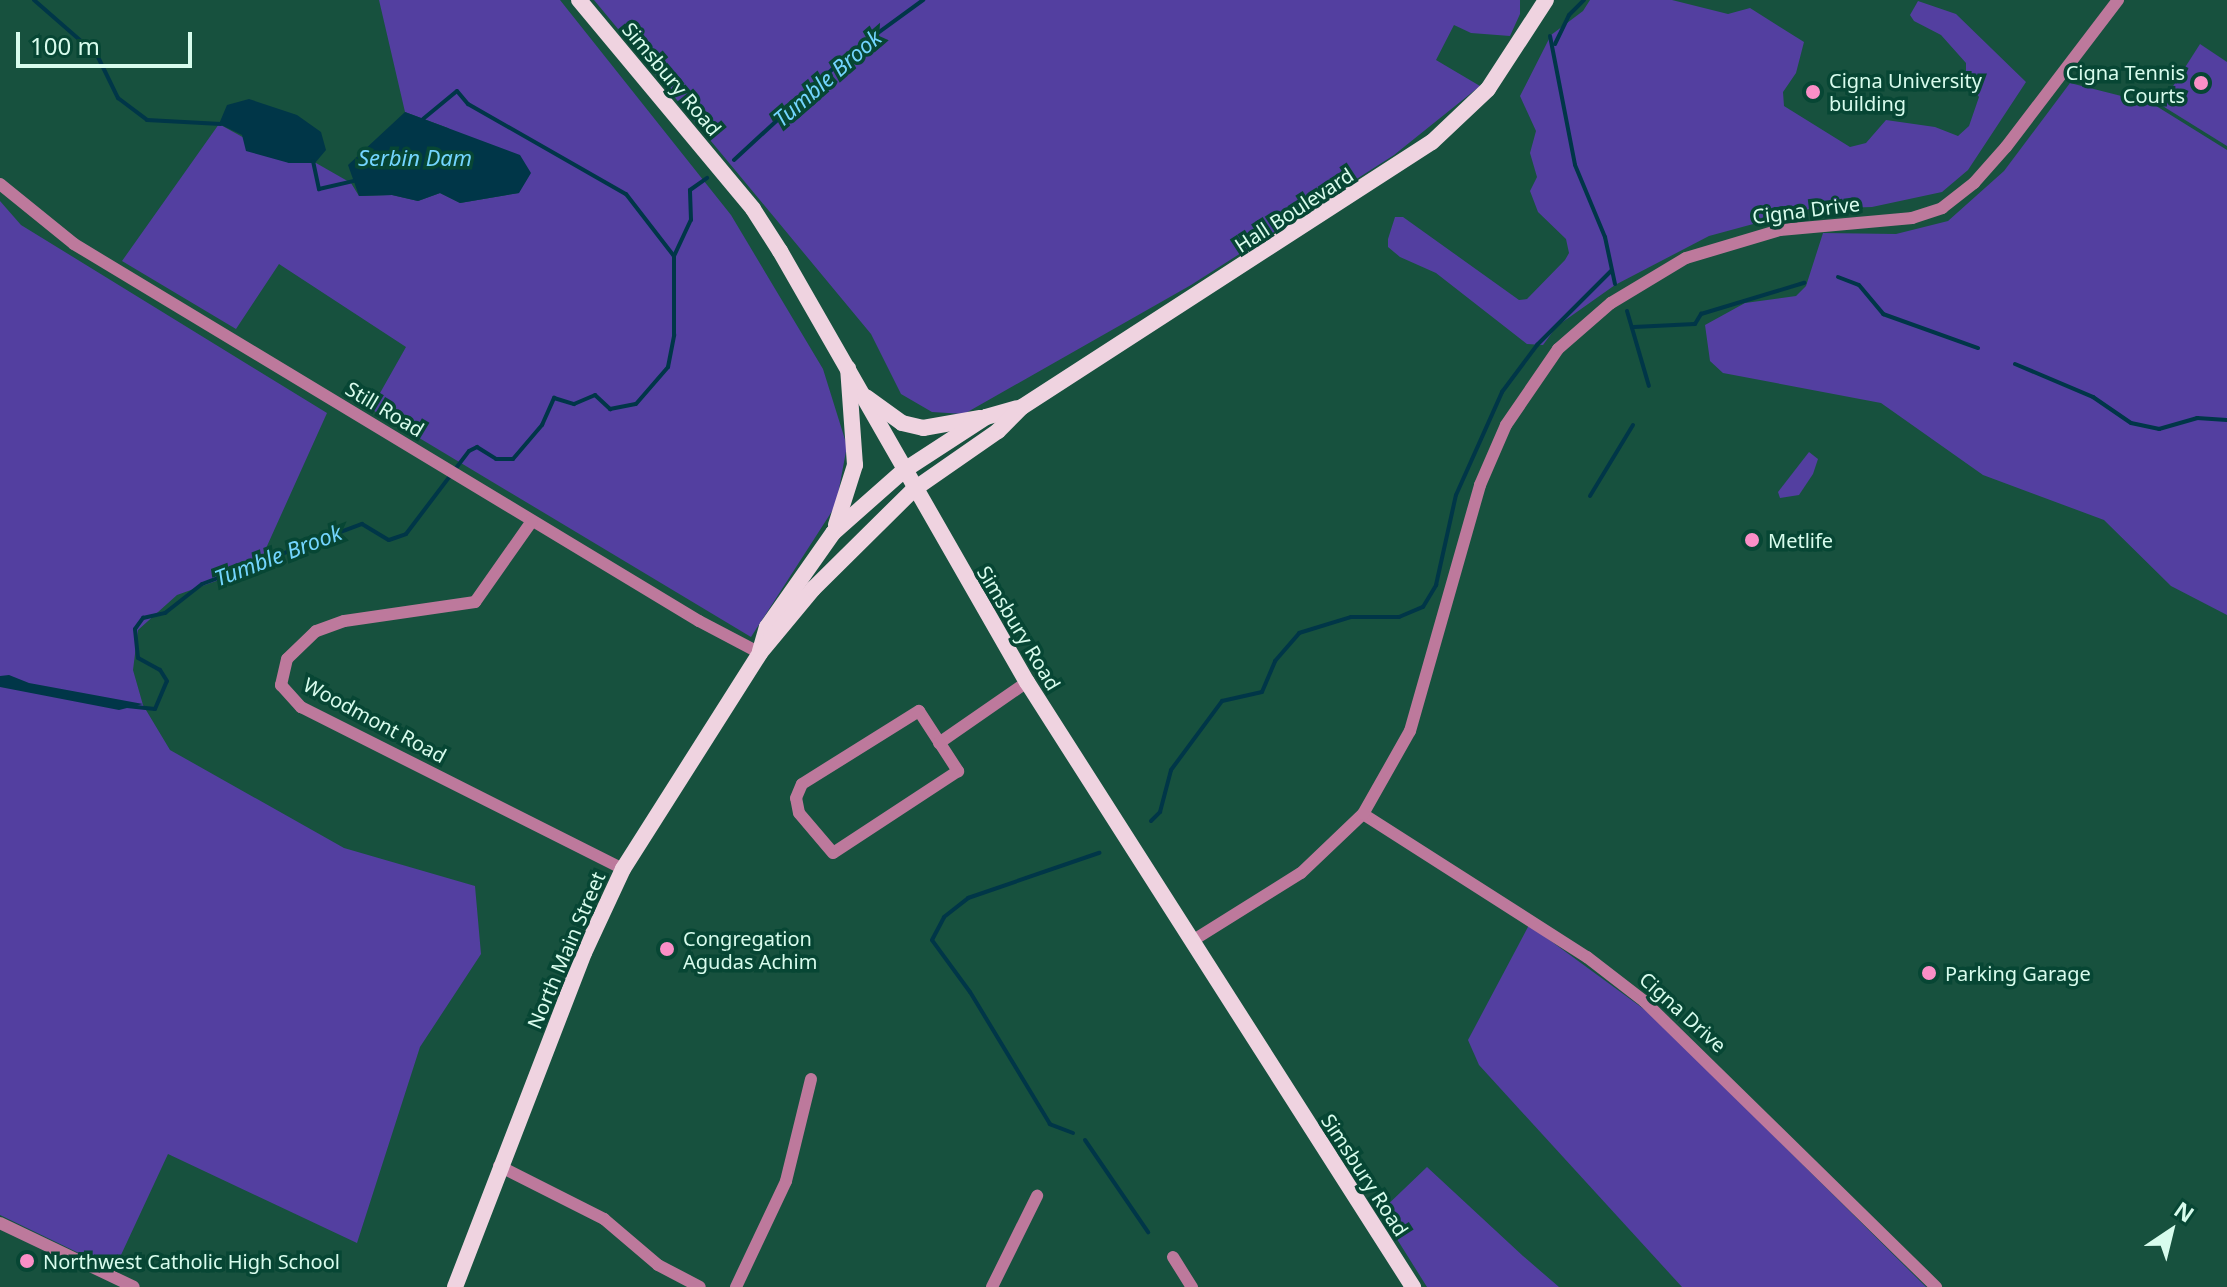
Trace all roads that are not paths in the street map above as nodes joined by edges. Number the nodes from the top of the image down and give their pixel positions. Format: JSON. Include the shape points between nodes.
{"nodes":[{"id":1,"x":579,"y":0,"type":"edge"},
{"id":2,"x":1546,"y":0,"type":"edge"},
{"id":3,"x":2118,"y":0,"type":"edge"},
{"id":4,"x":0,"y":184,"type":"edge"},
{"id":5,"x":848,"y":366,"type":"junction"},
{"id":6,"x":862,"y":394,"type":"junction"},
{"id":7,"x":1022,"y":407,"type":"junction"},
{"id":8,"x":986,"y":417,"type":"junction"},
{"id":9,"x":903,"y":471,"type":"junction"},
{"id":10,"x":913,"y":490,"type":"junction"},
{"id":11,"x":532,"y":521,"type":"junction"},
{"id":12,"x":833,"y":533,"type":"junction"},
{"id":13,"x":760,"y":653,"type":"junction"},
{"id":14,"x":1027,"y":682,"type":"junction"},
{"id":15,"x":939,"y":743,"type":"junction"},
{"id":16,"x":1363,"y":814,"type":"junction"},
{"id":17,"x":623,"y":869,"type":"junction"},
{"id":18,"x":1192,"y":941,"type":"junction"},
{"id":19,"x":811,"y":1079,"type":"dead end"},
{"id":20,"x":499,"y":1166,"type":"junction"},
{"id":21,"x":1037,"y":1196,"type":"dead end"},
{"id":22,"x":0,"y":1223,"type":"edge"},
{"id":23,"x":1173,"y":1257,"type":"dead end"},
{"id":24,"x":134,"y":1287,"type":"edge"},
{"id":25,"x":455,"y":1287,"type":"edge"},
{"id":26,"x":700,"y":1287,"type":"edge"},
{"id":27,"x":736,"y":1287,"type":"edge"},
{"id":28,"x":992,"y":1287,"type":"edge"},
{"id":29,"x":1192,"y":1287,"type":"edge"},
{"id":30,"x":1413,"y":1287,"type":"edge"},
{"id":31,"x":1936,"y":1287,"type":"edge"}],
"edges":[{"from":1,"to":5,"type":"main road","name":"Simsbury Road","via":[[753,209]]},
{"from":2,"to":7,"type":"main road","name":"Hall Boulevard","via":[[1488,89],[1432,142]]},
{"from":3,"to":16,"type":"street","name":"Cigna Drive","via":[[2006,147],[1942,208],[1912,218],[1780,230],[1699,254],[1639,284],[1558,349],[1506,425],[1480,485],[1410,731]]},
{"from":4,"to":11,"type":"street","name":"Still Road","via":[[74,244]]},
{"from":5,"to":6,"type":"main road","name":"Simsbury Road"},
{"from":5,"to":12,"type":"main road","via":[[855,465]]},
{"from":6,"to":8,"type":"main road","via":[[902,423],[923,428]]},
{"from":6,"to":9,"type":"main road","name":"Simsbury Road"},
{"from":7,"to":8,"type":"main road","name":"Hall Boulevard"},
{"from":7,"to":10,"type":"main road","name":"Hall Boulevard","via":[[998,431]]},
{"from":8,"to":9,"type":"main road","name":"Hall Boulevard"},
{"from":9,"to":10,"type":"main road","name":"Simsbury Road"},
{"from":9,"to":12,"type":"main road","name":"North Main Street"},
{"from":10,"to":13,"type":"main road","name":"North Main Street","via":[[862,537]]},
{"from":10,"to":14,"type":"main road","name":"Simsbury Road"},
{"from":11,"to":13,"type":"street","name":"Still Road"},
{"from":11,"to":17,"type":"street","name":"Woodmont Road","via":[[475,602],[344,621],[316,631],[287,659],[281,685],[301,707]]},
{"from":12,"to":13,"type":"main road","name":"North Main Street","via":[[767,627]]},
{"from":13,"to":17,"type":"main road","name":"North Main Street"},
{"from":14,"to":15,"type":"street"},
{"from":14,"to":18,"type":"main road","name":"Simsbury Road"},
{"from":15,"to":15,"type":"street","via":[[919,711],[812,774],[796,798],[799,813],[833,853],[958,771]]},
{"from":16,"to":18,"type":"street","name":"Cigna Drive","via":[[1301,873]]},
{"from":16,"to":31,"type":"street","name":"Cigna Drive","via":[[1587,957],[1644,1001]]},
{"from":17,"to":20,"type":"main road","name":"North Main Street"},
{"from":18,"to":30,"type":"main road","name":"Simsbury Road"},
{"from":19,"to":27,"type":"street","via":[[786,1181]]},
{"from":20,"to":25,"type":"main road","name":"North Main Street"},
{"from":20,"to":26,"type":"street","via":[[604,1219],[658,1265]]},
{"from":21,"to":28,"type":"street"},
{"from":22,"to":24,"type":"street"},
{"from":23,"to":29,"type":"street"}]}
